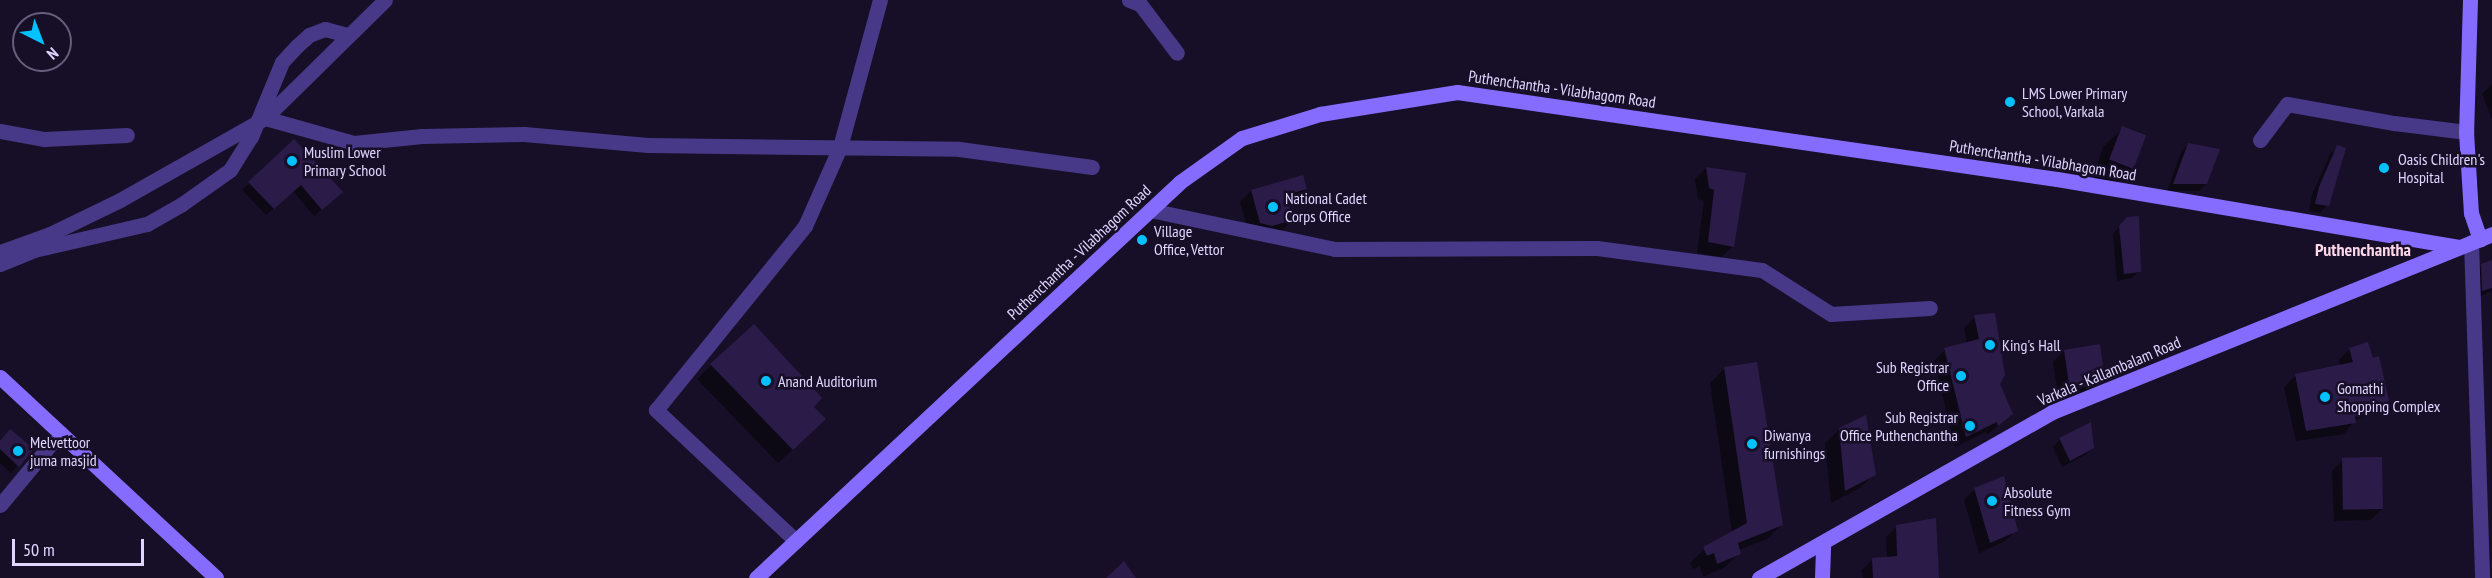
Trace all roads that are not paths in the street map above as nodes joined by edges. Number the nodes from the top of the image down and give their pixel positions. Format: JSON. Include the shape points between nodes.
{"nodes":[{"id":1,"x":385,"y":0,"type":"edge"},
{"id":2,"x":880,"y":0,"type":"edge"},
{"id":3,"x":1129,"y":0,"type":"edge"},
{"id":4,"x":2470,"y":0,"type":"edge"},
{"id":5,"x":348,"y":35,"type":"junction"},
{"id":6,"x":1176,"y":53,"type":"dead end"},
{"id":7,"x":260,"y":121,"type":"junction"},
{"id":8,"x":0,"y":131,"type":"edge"},
{"id":9,"x":2466,"y":132,"type":"junction"},
{"id":10,"x":127,"y":135,"type":"dead end"},
{"id":11,"x":2260,"y":140,"type":"dead end"},
{"id":12,"x":840,"y":147,"type":"junction"},
{"id":13,"x":1092,"y":167,"type":"dead end"},
{"id":14,"x":1150,"y":210,"type":"junction"},
{"id":15,"x":2475,"y":241,"type":"edge"},
{"id":16,"x":0,"y":252,"type":"edge"},
{"id":17,"x":0,"y":264,"type":"edge"},
{"id":18,"x":1930,"y":308,"type":"dead end"},
{"id":19,"x":0,"y":377,"type":"edge"},
{"id":20,"x":60,"y":433,"type":"junction"},
{"id":21,"x":0,"y":505,"type":"edge"},
{"id":22,"x":796,"y":541,"type":"junction"},
{"id":23,"x":1823,"y":544,"type":"junction"},
{"id":24,"x":2487,"y":561,"type":"edge"},
{"id":25,"x":216,"y":578,"type":"edge"},
{"id":26,"x":756,"y":578,"type":"edge"},
{"id":27,"x":1759,"y":578,"type":"edge"},
{"id":28,"x":1822,"y":578,"type":"edge"},
{"id":29,"x":2482,"y":578,"type":"edge"}],
"edges":[{"from":1,"to":5,"type":"street"},
{"from":2,"to":12,"type":"street"},
{"from":3,"to":6,"type":"street","via":[[1140,4]]},
{"from":4,"to":9,"type":"main road"},
{"from":5,"to":7,"type":"street"},
{"from":5,"to":7,"type":"street","via":[[325,29],[298,45],[282,62]]},
{"from":7,"to":12,"type":"street","via":[[354,143],[422,136],[524,134],[648,145]]},
{"from":7,"to":16,"type":"street","via":[[120,200],[50,234]]},
{"from":7,"to":17,"type":"street","via":[[230,170],[147,224],[34,250]]},
{"from":8,"to":10,"type":"street","via":[[44,138]]},
{"from":9,"to":11,"type":"street","via":[[2287,104]]},
{"from":9,"to":15,"type":"main road"},
{"from":12,"to":13,"type":"street","via":[[959,149]]},
{"from":12,"to":22,"type":"street","via":[[805,226],[656,410]]},
{"from":14,"to":15,"type":"main road","name":"Puthenchantha - Vilabhagom Road","via":[[1180,182],[1242,138],[1320,114],[1457,92]]},
{"from":14,"to":18,"type":"street","via":[[1335,249],[1597,248],[1762,270],[1831,314]]},
{"from":14,"to":22,"type":"main road","name":"Puthenchantha - Vilabhagom Road"},
{"from":15,"to":23,"type":"main road","name":"Varkala - Kallambalam Road","via":[[2052,412]]},
{"from":15,"to":24,"type":"street"},
{"from":19,"to":20,"type":"main road"},
{"from":20,"to":21,"type":"street"},
{"from":20,"to":25,"type":"main road"},
{"from":22,"to":26,"type":"main road","name":"Puthenchantha - Vilabhagom Road"},
{"from":23,"to":27,"type":"main road","name":"Varkala - Kallambalam Road"},
{"from":23,"to":28,"type":"main road"},
{"from":24,"to":29,"type":"street"}]}
